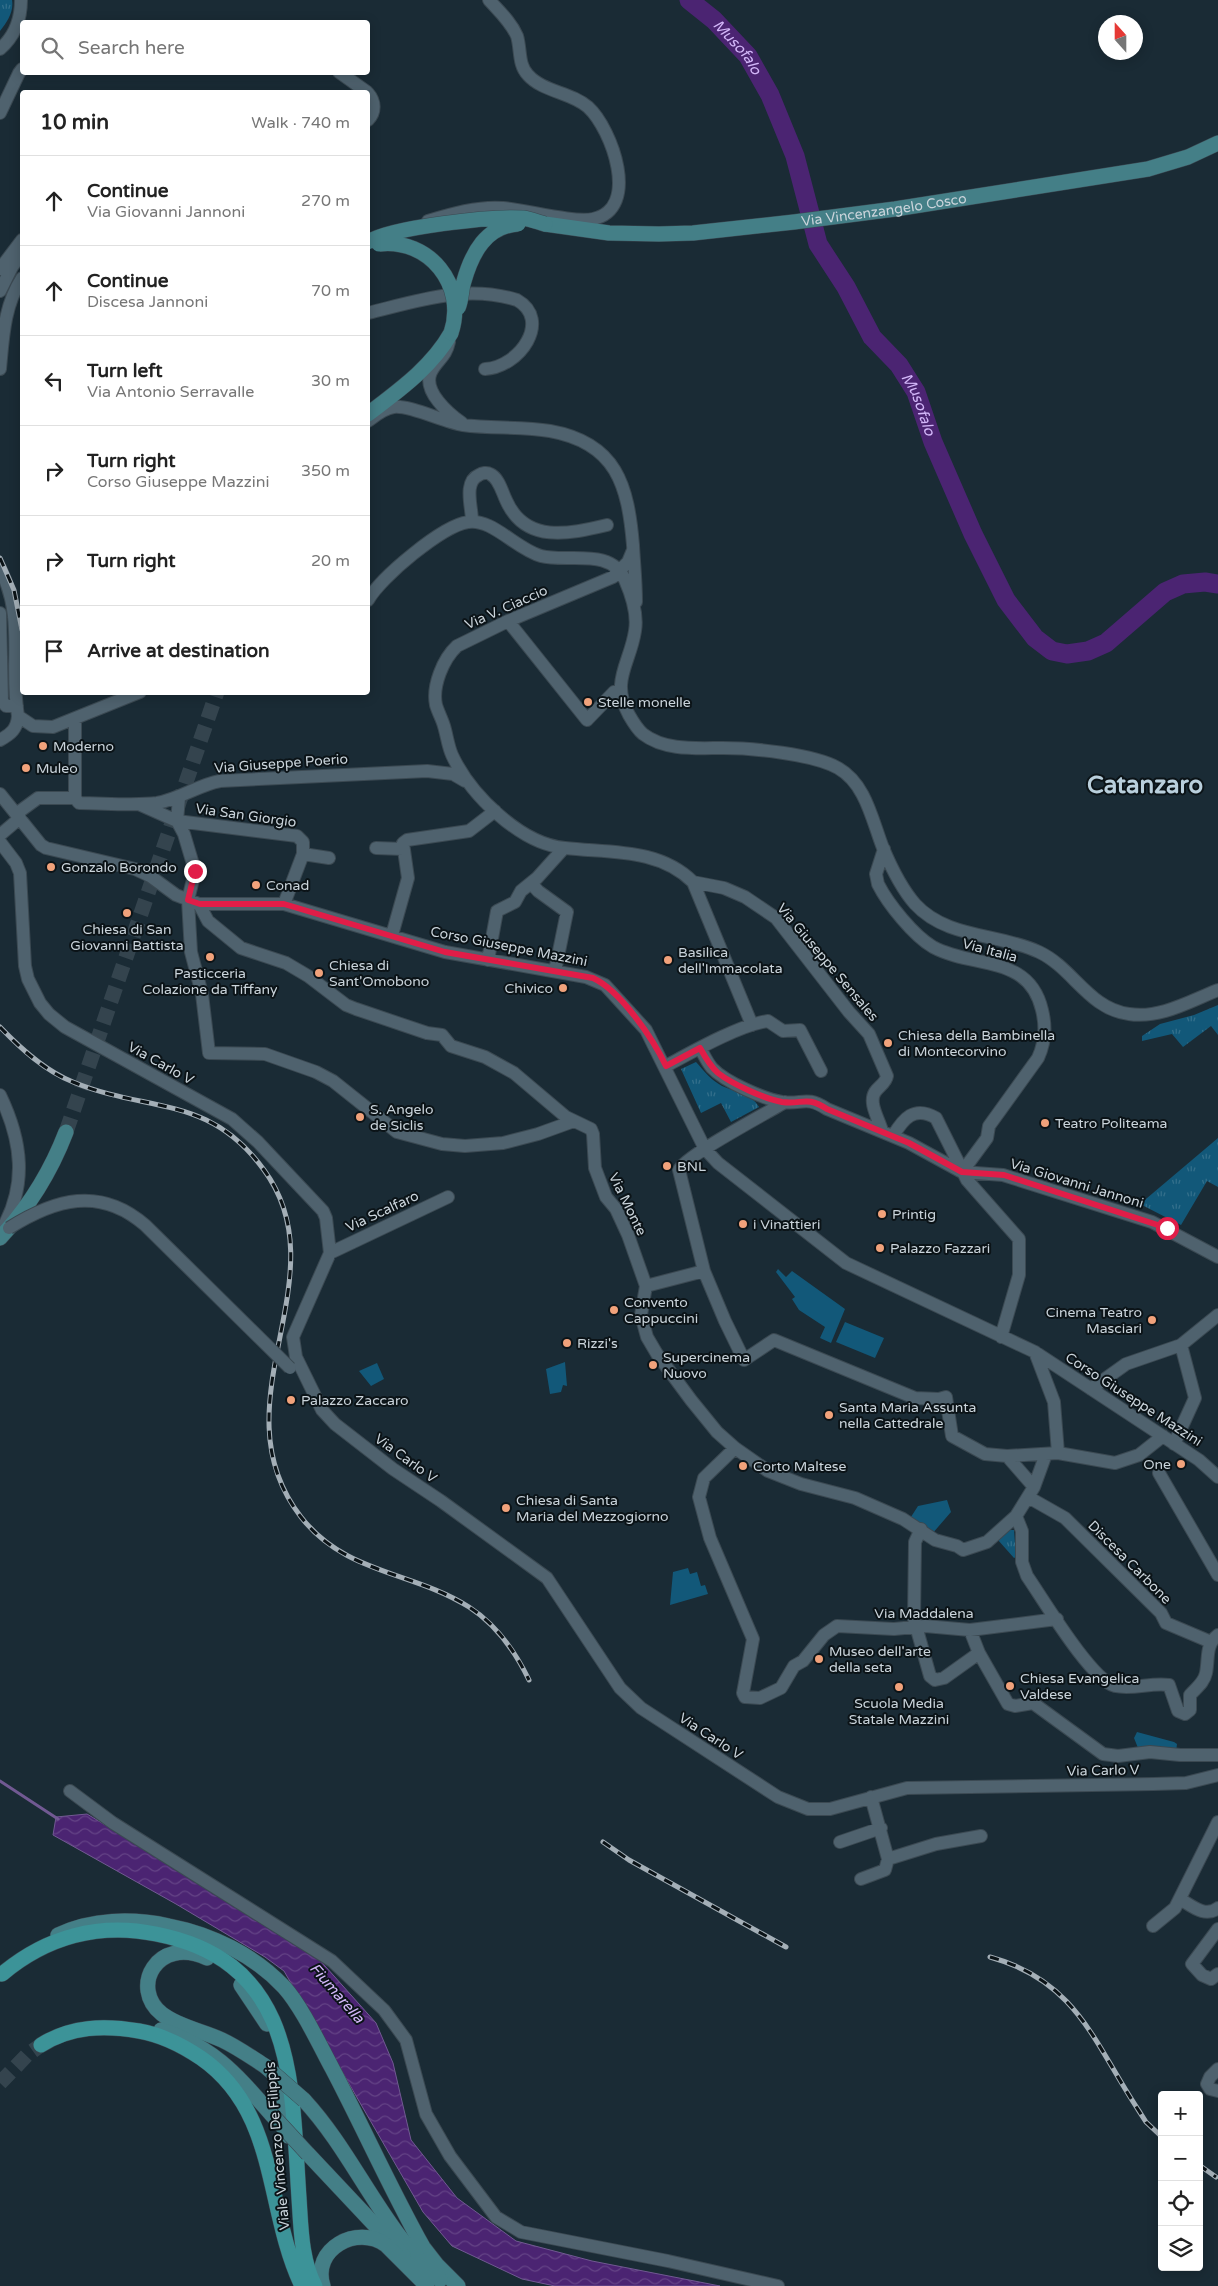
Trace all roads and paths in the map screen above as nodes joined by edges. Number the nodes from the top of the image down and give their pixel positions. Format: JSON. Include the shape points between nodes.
{"nodes":[{"id":1,"x":21,"y":0,"type":"edge"},
{"id":2,"x":489,"y":0,"type":"edge"},
{"id":3,"x":0,"y":49,"type":"edge"},
{"id":4,"x":20,"y":72,"type":"edge"},
{"id":5,"x":343,"y":75,"type":"edge"},
{"id":6,"x":363,"y":90,"type":"edge"},
{"id":7,"x":370,"y":97,"type":"edge"},
{"id":8,"x":0,"y":113,"type":"edge"},
{"id":9,"x":370,"y":118,"type":"edge"},
{"id":10,"x":1218,"y":143,"type":"edge"},
{"id":11,"x":545,"y":224,"type":"junction"},
{"id":12,"x":20,"y":234,"type":"edge"},
{"id":13,"x":370,"y":239,"type":"edge"},
{"id":14,"x":370,"y":240,"type":"edge"},
{"id":15,"x":370,"y":241,"type":"edge"},
{"id":16,"x":20,"y":243,"type":"edge"},
{"id":17,"x":20,"y":256,"type":"edge"},
{"id":18,"x":0,"y":258,"type":"edge"},
{"id":19,"x":0,"y":269,"type":"edge"},
{"id":20,"x":20,"y":271,"type":"edge"},
{"id":21,"x":20,"y":282,"type":"edge"},
{"id":22,"x":0,"y":291,"type":"edge"},
{"id":23,"x":370,"y":313,"type":"edge"},
{"id":24,"x":455,"y":316,"type":"junction"},
{"id":25,"x":2,"y":327,"type":"edge"},
{"id":26,"x":451,"y":333,"type":"junction"},
{"id":27,"x":0,"y":369,"type":"edge"},
{"id":28,"x":485,"y":369,"type":"dead end"},
{"id":29,"x":370,"y":412,"type":"edge"},
{"id":30,"x":370,"y":420,"type":"edge"},
{"id":31,"x":466,"y":425,"type":"junction"},
{"id":32,"x":472,"y":521,"type":"junction"},
{"id":33,"x":607,"y":525,"type":"dead end"},
{"id":34,"x":633,"y":550,"type":"junction"},
{"id":35,"x":0,"y":568,"type":"edge"},
{"id":36,"x":621,"y":571,"type":"junction"},
{"id":37,"x":370,"y":598,"type":"edge"},
{"id":38,"x":0,"y":613,"type":"edge"},
{"id":39,"x":636,"y":613,"type":"junction"},
{"id":40,"x":508,"y":621,"type":"junction"},
{"id":41,"x":0,"y":630,"type":"edge"},
{"id":42,"x":620,"y":691,"type":"junction"},
{"id":43,"x":133,"y":695,"type":"edge"},
{"id":44,"x":18,"y":711,"type":"junction"},
{"id":45,"x":74,"y":719,"type":"junction"},
{"id":46,"x":0,"y":739,"type":"edge"},
{"id":47,"x":467,"y":782,"type":"junction"},
{"id":48,"x":0,"y":794,"type":"edge"},
{"id":49,"x":76,"y":798,"type":"junction"},
{"id":50,"x":179,"y":798,"type":"junction"},
{"id":51,"x":136,"y":803,"type":"junction"},
{"id":52,"x":495,"y":811,"type":"junction"},
{"id":53,"x":18,"y":816,"type":"junction"},
{"id":54,"x":177,"y":821,"type":"junction"},
{"id":55,"x":0,"y":835,"type":"edge"},
{"id":56,"x":0,"y":842,"type":"edge"},
{"id":57,"x":376,"y":848,"type":"dead end"},
{"id":58,"x":564,"y":848,"type":"junction"},
{"id":59,"x":403,"y":849,"type":"junction"},
{"id":60,"x":884,"y":849,"type":"junction"},
{"id":61,"x":303,"y":854,"type":"junction"},
{"id":62,"x":329,"y":858,"type":"dead end"},
{"id":63,"x":693,"y":882,"type":"junction"},
{"id":64,"x":531,"y":883,"type":"junction"},
{"id":65,"x":194,"y":902,"type":"junction"},
{"id":66,"x":284,"y":904,"type":"junction"},
{"id":67,"x":392,"y":935,"type":"junction"},
{"id":68,"x":488,"y":960,"type":"junction"},
{"id":69,"x":555,"y":972,"type":"junction"},
{"id":70,"x":1218,"y":990,"type":"edge"},
{"id":71,"x":752,"y":1025,"type":"junction"},
{"id":72,"x":700,"y":1048,"type":"junction"},
{"id":73,"x":666,"y":1066,"type":"junction"},
{"id":74,"x":821,"y":1071,"type":"dead end"},
{"id":75,"x":0,"y":1095,"type":"edge"},
{"id":76,"x":785,"y":1102,"type":"junction"},
{"id":77,"x":574,"y":1121,"type":"junction"},
{"id":78,"x":66,"y":1132,"type":"tunnel mouth"},
{"id":79,"x":887,"y":1134,"type":"junction"},
{"id":80,"x":705,"y":1149,"type":"junction"},
{"id":81,"x":948,"y":1158,"type":"junction"},
{"id":82,"x":962,"y":1172,"type":"junction"},
{"id":83,"x":448,"y":1197,"type":"dead end"},
{"id":84,"x":3,"y":1233,"type":"edge"},
{"id":85,"x":330,"y":1253,"type":"junction"},
{"id":86,"x":1218,"y":1257,"type":"edge"},
{"id":87,"x":704,"y":1271,"type":"junction"},
{"id":88,"x":646,"y":1286,"type":"junction"},
{"id":89,"x":1218,"y":1315,"type":"edge"},
{"id":90,"x":1001,"y":1337,"type":"junction"},
{"id":91,"x":1181,"y":1345,"type":"junction"},
{"id":92,"x":1035,"y":1352,"type":"junction"},
{"id":93,"x":1091,"y":1389,"type":"junction"},
{"id":94,"x":313,"y":1393,"type":"junction"},
{"id":95,"x":1163,"y":1436,"type":"junction"},
{"id":96,"x":1174,"y":1444,"type":"junction"},
{"id":97,"x":735,"y":1448,"type":"junction"},
{"id":98,"x":1052,"y":1454,"type":"junction"},
{"id":99,"x":1007,"y":1456,"type":"junction"},
{"id":100,"x":1159,"y":1473,"type":"dead end"},
{"id":101,"x":1218,"y":1477,"type":"edge"},
{"id":102,"x":1031,"y":1492,"type":"junction"},
{"id":103,"x":1016,"y":1516,"type":"junction"},
{"id":104,"x":921,"y":1529,"type":"junction"},
{"id":105,"x":1218,"y":1575,"type":"edge"},
{"id":106,"x":1057,"y":1619,"type":"junction"},
{"id":107,"x":916,"y":1626,"type":"junction"},
{"id":108,"x":970,"y":1630,"type":"junction"},
{"id":109,"x":1214,"y":1638,"type":"edge"},
{"id":110,"x":979,"y":1652,"type":"junction"},
{"id":111,"x":1218,"y":1755,"type":"edge"},
{"id":112,"x":1218,"y":1775,"type":"edge"},
{"id":113,"x":70,"y":1791,"type":"dead end"},
{"id":114,"x":871,"y":1797,"type":"junction"},
{"id":115,"x":1218,"y":1822,"type":"edge"},
{"id":116,"x":881,"y":1828,"type":"junction"},
{"id":117,"x":981,"y":1836,"type":"dead end"},
{"id":118,"x":840,"y":1842,"type":"dead end"},
{"id":119,"x":888,"y":1859,"type":"junction"},
{"id":120,"x":861,"y":1879,"type":"dead end"},
{"id":121,"x":1180,"y":1899,"type":"junction"},
{"id":122,"x":1218,"y":1908,"type":"edge"},
{"id":123,"x":1153,"y":1926,"type":"dead end"},
{"id":124,"x":1217,"y":1932,"type":"edge"},
{"id":125,"x":30,"y":1952,"type":"junction"},
{"id":126,"x":2,"y":1974,"type":"dead end"},
{"id":127,"x":1218,"y":1974,"type":"edge"},
{"id":128,"x":46,"y":2042,"type":"joint"},
{"id":129,"x":1218,"y":2069,"type":"edge"},
{"id":130,"x":1218,"y":2091,"type":"edge"},
{"id":131,"x":302,"y":2286,"type":"edge"},
{"id":132,"x":308,"y":2286,"type":"edge"},
{"id":133,"x":316,"y":2286,"type":"edge"},
{"id":134,"x":323,"y":2286,"type":"edge"},
{"id":135,"x":427,"y":2286,"type":"edge"},
{"id":136,"x":436,"y":2286,"type":"edge"},
{"id":137,"x":447,"y":2286,"type":"edge"},
{"id":138,"x":458,"y":2286,"type":"edge"},
{"id":139,"x":778,"y":2286,"type":"edge"}],
"edges":[{"from":1,"to":3,"type":"street","via":[[19,22],[11,38]]},
{"from":2,"to":14,"type":"street","via":[[514,30],[527,75],[580,101],[600,122],[617,162],[619,178],[614,203],[610,210],[591,220],[501,208],[472,210],[427,230]]},
{"from":4,"to":8,"type":"street"},
{"from":5,"to":6,"type":"street"},
{"from":7,"to":9,"type":"street","via":[[374,108]]},
{"from":10,"to":11,"type":"main road","name":"Via Vincenzangelo Cosco","via":[[1156,167],[1109,176],[794,222],[659,234],[609,233]]},
{"from":11,"to":13,"type":"main road","name":"Via Vincenzangelo Cosco","bridge":true,"via":[[526,218],[453,222]]},
{"from":11,"to":24,"type":"main road","name":"Via Vincenzangelo Cosco","bridge":true,"via":[[504,227],[486,238],[472,259]]},
{"from":12,"to":18,"type":"street"},
{"from":15,"to":24,"type":"main road","bridge":true,"via":[[417,249],[433,260],[449,282]]},
{"from":16,"to":19,"type":"street"},
{"from":17,"to":22,"type":"street"},
{"from":20,"to":25,"type":"street","via":[[8,292]]},
{"from":21,"to":25,"type":"street"},
{"from":23,"to":28,"type":"street","via":[[450,293],[517,300],[529,312],[532,325],[529,338],[507,364]]},
{"from":24,"to":26,"type":"main road","name":"Via Vincenzangelo Cosco","bridge":true},
{"from":25,"to":27,"type":"street"},
{"from":26,"to":29,"type":"main road","name":"Via Vincenzangelo Cosco","via":[[441,351],[428,364]]},
{"from":26,"to":31,"type":"street","via":[[447,351],[430,373],[430,382],[440,404]]},
{"from":30,"to":31,"type":"street","via":[[383,410],[399,407]]},
{"from":31,"to":34,"type":"street","via":[[548,431],[571,436],[594,448],[609,461],[623,485]]},
{"from":32,"to":33,"type":"street","via":[[470,485],[477,475],[485,473],[498,482],[513,515],[531,528],[568,533]]},
{"from":32,"to":36,"type":"street","via":[[490,527],[532,553],[600,560]]},
{"from":32,"to":37,"type":"street","via":[[457,524],[427,544],[388,575]]},
{"from":34,"to":36,"type":"street"},
{"from":34,"to":39,"type":"street"},
{"from":35,"to":44,"type":"street","via":[[16,618]]},
{"from":36,"to":39,"type":"street"},
{"from":36,"to":40,"type":"street","name":"Via V. Ciaccio"},
{"from":38,"to":41,"type":"street"},
{"from":39,"to":42,"type":"street","via":[[635,636],[622,674]]},
{"from":40,"to":42,"type":"street","via":[[587,720],[614,692]]},
{"from":40,"to":47,"type":"street","name":"Via V. Ciaccio","via":[[457,646],[447,658],[436,688],[436,703],[451,754]]},
{"from":41,"to":44,"type":"street","via":[[2,701]]},
{"from":42,"to":60,"type":"street","via":[[624,706],[637,727],[654,740],[687,748],[745,749],[809,758],[838,768],[853,780],[862,794]]},
{"from":43,"to":45,"type":"street"},
{"from":44,"to":45,"type":"street","via":[[33,726],[45,728]]},
{"from":44,"to":46,"type":"street","via":[[18,722],[13,732]]},
{"from":45,"to":49,"type":"street"},
{"from":47,"to":50,"type":"street","name":"Via Giuseppe Poerio","via":[[442,771],[344,774],[220,781],[202,785]]},
{"from":47,"to":52,"type":"street","name":"Via V. Ciaccio"},
{"from":48,"to":53,"type":"street","name":"Corso Giuseppe Mazzini"},
{"from":49,"to":51,"type":"street","name":"Via Giuseppe Poerio","via":[[79,803]]},
{"from":49,"to":53,"type":"street","name":"Via Giuseppe Poerio","via":[[38,798]]},
{"from":50,"to":51,"type":"street","name":"Via Giuseppe Poerio"},
{"from":50,"to":54,"type":"street"},
{"from":51,"to":54,"type":"street","name":"Via San Giorgio"},
{"from":52,"to":58,"type":"street","name":"Via V. Ciaccio","via":[[535,839]]},
{"from":52,"to":59,"type":"street","via":[[469,831],[407,840]]},
{"from":53,"to":55,"type":"street","name":"Via Giuseppe Poerio"},
{"from":53,"to":65,"type":"street","name":"Corso Giuseppe Mazzini","via":[[46,848],[135,870]]},
{"from":54,"to":61,"type":"street","name":"Via San Giorgio","via":[[295,835],[303,842]]},
{"from":54,"to":65,"type":"street","via":[[195,871]]},
{"from":56,"to":85,"type":"street","name":"Via Carlo V","via":[[18,868],[25,966],[44,1009],[65,1027],[217,1109],[247,1131],[319,1204],[326,1218]]},
{"from":57,"to":59,"type":"street"},
{"from":58,"to":63,"type":"street","name":"Via V. Ciaccio","via":[[630,854],[662,861],[681,870]]},
{"from":58,"to":64,"type":"street"},
{"from":59,"to":67,"type":"street","via":[[408,878]]},
{"from":60,"to":70,"type":"street","via":[[907,893],[930,916],[967,932],[1042,952],[1091,996],[1113,1010],[1139,1016],[1152,1015]]},
{"from":60,"to":82,"type":"street","name":"Via Italia","via":[[876,874],[878,884],[918,934],[952,955],[1018,972],[1033,988],[1040,1003],[1044,1035],[1038,1058],[989,1126],[987,1138]]},
{"from":61,"to":62,"type":"street"},
{"from":61,"to":66,"type":"street"},
{"from":63,"to":71,"type":"street"},
{"from":63,"to":79,"type":"street","name":"Via Giuseppe Sensales","via":[[724,888],[769,912],[870,1034],[887,1074],[872,1101]]},
{"from":64,"to":68,"type":"street","via":[[515,902],[497,911]]},
{"from":64,"to":69,"type":"street","via":[[567,912]]},
{"from":65,"to":66,"type":"street","name":"Corso Giuseppe Mazzini"},
{"from":65,"to":77,"type":"street","via":[[208,921],[240,948],[286,963],[346,1005],[426,1034],[442,1035],[451,1046],[485,1057],[514,1073]]},
{"from":65,"to":77,"type":"street","via":[[191,954],[202,994],[209,1052],[265,1054],[325,1076],[397,1132],[442,1144],[503,1143]]},
{"from":66,"to":67,"type":"street","name":"Corso Giuseppe Mazzini"},
{"from":67,"to":68,"type":"street","name":"Corso Giuseppe Mazzini","via":[[445,952]]},
{"from":68,"to":69,"type":"street","name":"Corso Giuseppe Mazzini"},
{"from":69,"to":73,"type":"street","name":"Corso Giuseppe Mazzini","via":[[593,978],[605,985],[646,1030]]},
{"from":71,"to":72,"type":"street"},
{"from":71,"to":74,"type":"street","via":[[768,1021],[783,1031],[797,1029]]},
{"from":72,"to":73,"type":"street"},
{"from":72,"to":76,"type":"street","via":[[713,1068],[725,1078],[765,1097]]},
{"from":73,"to":80,"type":"street","name":"Corso Giuseppe Mazzini"},
{"from":75,"to":84,"type":"street","via":[[18,1144],[17,1193]]},
{"from":76,"to":79,"type":"street","via":[[814,1101]]},
{"from":76,"to":80,"type":"street"},
{"from":77,"to":88,"type":"street","name":"Via Monte","via":[[588,1127],[593,1134],[595,1168],[606,1197],[616,1209],[628,1235]]},
{"from":78,"to":84,"type":"main road","via":[[42,1183]]},
{"from":79,"to":81,"type":"street"},
{"from":79,"to":81,"type":"street","via":[[908,1116],[931,1115],[940,1123]]},
{"from":80,"to":87,"type":"street","via":[[683,1164],[679,1174]]},
{"from":80,"to":90,"type":"street","name":"Corso Giuseppe Mazzini","via":[[718,1163],[846,1262]]},
{"from":81,"to":82,"type":"street"},
{"from":82,"to":86,"type":"street","name":"Via Giovanni Jannoni","via":[[1004,1175],[1146,1220]]},
{"from":82,"to":90,"type":"street","via":[[1019,1239],[1019,1275]]},
{"from":83,"to":85,"type":"street","name":"Via Scalfaro"},
{"from":84,"to":94,"type":"street","bridge":true,"via":[[37,1211],[64,1202],[91,1200],[126,1210],[145,1225]]},
{"from":85,"to":94,"type":"street","via":[[295,1329],[296,1357]]},
{"from":87,"to":88,"type":"street"},
{"from":87,"to":99,"type":"street","via":[[744,1360],[774,1340],[915,1398],[946,1397],[952,1436],[985,1454]]},
{"from":88,"to":97,"type":"street","via":[[640,1315],[647,1336],[691,1400]]},
{"from":89,"to":91,"type":"street"},
{"from":90,"to":92,"type":"street","name":"Corso Giuseppe Mazzini"},
{"from":91,"to":93,"type":"street","via":[[1126,1364]]},
{"from":91,"to":96,"type":"street","via":[[1194,1398]]},
{"from":92,"to":93,"type":"street","name":"Corso Giuseppe Mazzini"},
{"from":92,"to":98,"type":"street","via":[[1054,1402]]},
{"from":93,"to":95,"type":"street","name":"Corso Giuseppe Mazzini"},
{"from":94,"to":114,"type":"street","name":"Via Carlo V","via":[[335,1424],[547,1578],[620,1688],[641,1708],[788,1802],[818,1810]]},
{"from":95,"to":96,"type":"street","name":"Corso Giuseppe Mazzini"},
{"from":95,"to":98,"type":"street","via":[[1139,1455],[1122,1462],[1107,1463]]},
{"from":96,"to":101,"type":"street","name":"Corso Giuseppe Mazzini"},
{"from":97,"to":104,"type":"street","via":[[768,1471],[801,1484],[855,1498]]},
{"from":97,"to":107,"type":"street","name":"Via Maddalena","via":[[704,1478],[699,1492],[710,1538],[753,1639],[744,1696],[760,1698],[781,1688],[794,1666],[803,1661],[824,1635],[840,1626],[894,1629]]},
{"from":98,"to":99,"type":"street"},
{"from":98,"to":102,"type":"street"},
{"from":99,"to":102,"type":"street","name":"Discesa Carbone"},
{"from":100,"to":105,"type":"street"},
{"from":102,"to":103,"type":"street"},
{"from":102,"to":109,"type":"street","name":"Discesa Carbone","via":[[1065,1518],[1161,1613],[1166,1623]]},
{"from":103,"to":104,"type":"street","via":[[986,1542],[966,1550],[935,1540]]},
{"from":103,"to":106,"type":"street","via":[[1022,1531],[1025,1571]]},
{"from":104,"to":107,"type":"street","via":[[915,1542]]},
{"from":106,"to":108,"type":"street","name":"Via Maddalena"},
{"from":106,"to":109,"type":"street","via":[[1102,1680],[1121,1687],[1169,1685],[1178,1711],[1183,1714],[1190,1711],[1190,1696],[1206,1675]]},
{"from":107,"to":108,"type":"street","name":"Via Maddalena"},
{"from":107,"to":110,"type":"street","via":[[929,1674],[934,1680],[944,1678]]},
{"from":108,"to":110,"type":"street"},
{"from":110,"to":111,"type":"street","via":[[1008,1704],[1033,1703],[1102,1754]]},
{"from":112,"to":114,"type":"street","name":"Via Carlo V","via":[[1186,1783],[914,1788]]},
{"from":113,"to":139,"type":"street","via":[[113,1823],[332,1961],[384,2010],[406,2040],[426,2114],[450,2156],[496,2217],[521,2232]]},
{"from":114,"to":116,"type":"street"},
{"from":115,"to":121,"type":"street"},
{"from":116,"to":118,"type":"street"},
{"from":116,"to":119,"type":"street"},
{"from":117,"to":119,"type":"street","via":[[936,1844]]},
{"from":119,"to":120,"type":"street","via":[[885,1870]]},
{"from":121,"to":122,"type":"street","via":[[1203,1912]]},
{"from":121,"to":123,"type":"street","via":[[1175,1908]]},
{"from":124,"to":127,"type":"street","via":[[1192,1964],[1211,1979]]},
{"from":125,"to":126,"type":"highway","name":"Viale Vincenzo De Filippis"},
{"from":125,"to":133,"type":"highway","name":"Viale Vincenzo De Filippis","via":[[84,1932],[132,1930],[168,1936],[204,1948],[246,1980],[271,2016],[286,2054],[303,2247]]},
{"from":125,"to":138,"type":"main road","via":[[77,1927],[98,1923],[149,1922],[183,1928],[212,1938],[268,1973],[284,1988],[317,2038],[423,2246]]},
{"from":128,"to":131,"type":"highway","name":"Viale Vincenzo De Filippis","via":[[78,2029],[123,2028],[180,2044],[218,2071],[240,2096],[260,2135],[287,2245]]},
{"from":128,"to":136,"type":"main road","bridge":true,"via":[[77,2027],[106,2022],[137,2025],[173,2034],[205,2048],[242,2081],[401,2253]]},
{"from":129,"to":130,"type":"street","via":[[1207,2084],[1210,2089]]},
{"from":132,"to":137,"type":"main road","bridge":true,"via":[[296,2252],[284,2091],[278,2055],[270,2032],[246,1991],[216,1963],[201,1955],[181,1951],[164,1956],[150,1975],[149,1989],[152,2002],[161,2014],[222,2040],[265,2066],[304,2100],[328,2128],[405,2245]]},
{"from":134,"to":135,"type":"main road","via":[[321,2266],[327,2254],[344,2241],[358,2237],[380,2241]]}]}
